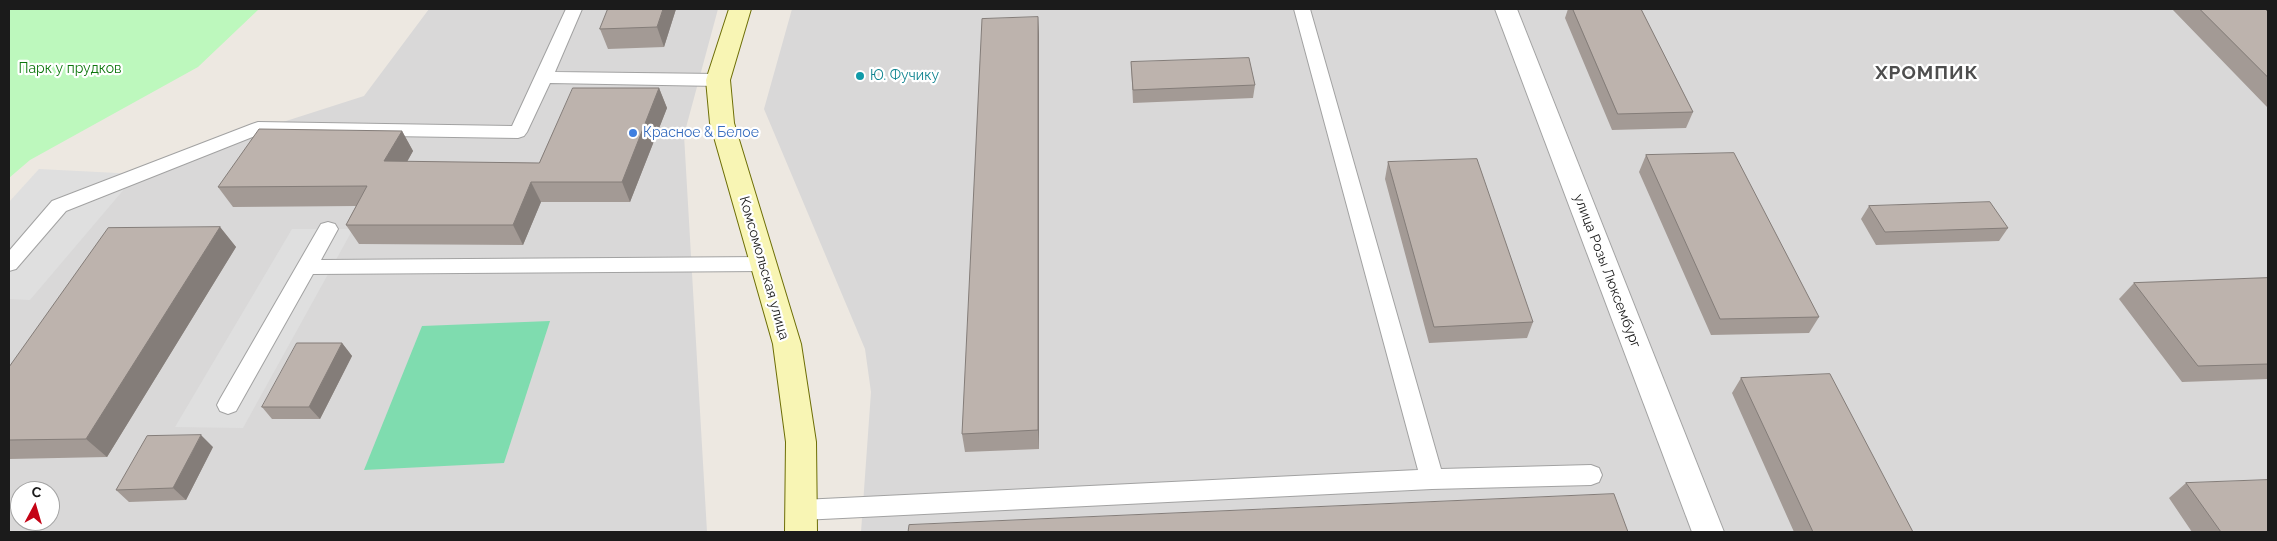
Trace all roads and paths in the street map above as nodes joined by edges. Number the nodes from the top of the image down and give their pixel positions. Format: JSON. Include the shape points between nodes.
{"nodes":[{"id":1,"x":574,"y":9,"type":"edge"},
{"id":2,"x":740,"y":9,"type":"edge"},
{"id":3,"x":1302,"y":9,"type":"edge"},
{"id":4,"x":1506,"y":9,"type":"edge"},
{"id":5,"x":544,"y":77,"type":"junction"},
{"id":6,"x":718,"y":80,"type":"junction"},
{"id":7,"x":328,"y":229,"type":"dead end"},
{"id":8,"x":9,"y":264,"type":"edge"},
{"id":9,"x":764,"y":264,"type":"junction"},
{"id":10,"x":307,"y":267,"type":"junction"},
{"id":11,"x":228,"y":405,"type":"dead end"},
{"id":12,"x":1591,"y":475,"type":"dead end"},
{"id":13,"x":1432,"y":479,"type":"junction"},
{"id":14,"x":801,"y":521,"type":"edge"},
{"id":15,"x":1708,"y":532,"type":"edge"}],
"edges":[{"from":1,"to":5,"type":"lane"},
{"from":2,"to":6,"type":"street","name":"Комсомольская улица"},
{"from":3,"to":13,"type":"lane"},
{"from":4,"to":15,"type":"street","name":"улица Розы Люксембург"},
{"from":5,"to":6,"type":"lane"},
{"from":5,"to":8,"type":"lane","via":[[518,132],[258,128],[59,206]]},
{"from":6,"to":9,"type":"street","name":"Комсомольская улица","via":[[722,123]]},
{"from":7,"to":10,"type":"lane"},
{"from":9,"to":10,"type":"lane"},
{"from":9,"to":14,"type":"street","name":"Комсомольская улица","via":[[788,354],[801,442]]},
{"from":10,"to":11,"type":"lane"},
{"from":12,"to":13,"type":"lane"},
{"from":13,"to":14,"type":"lane"}]}
